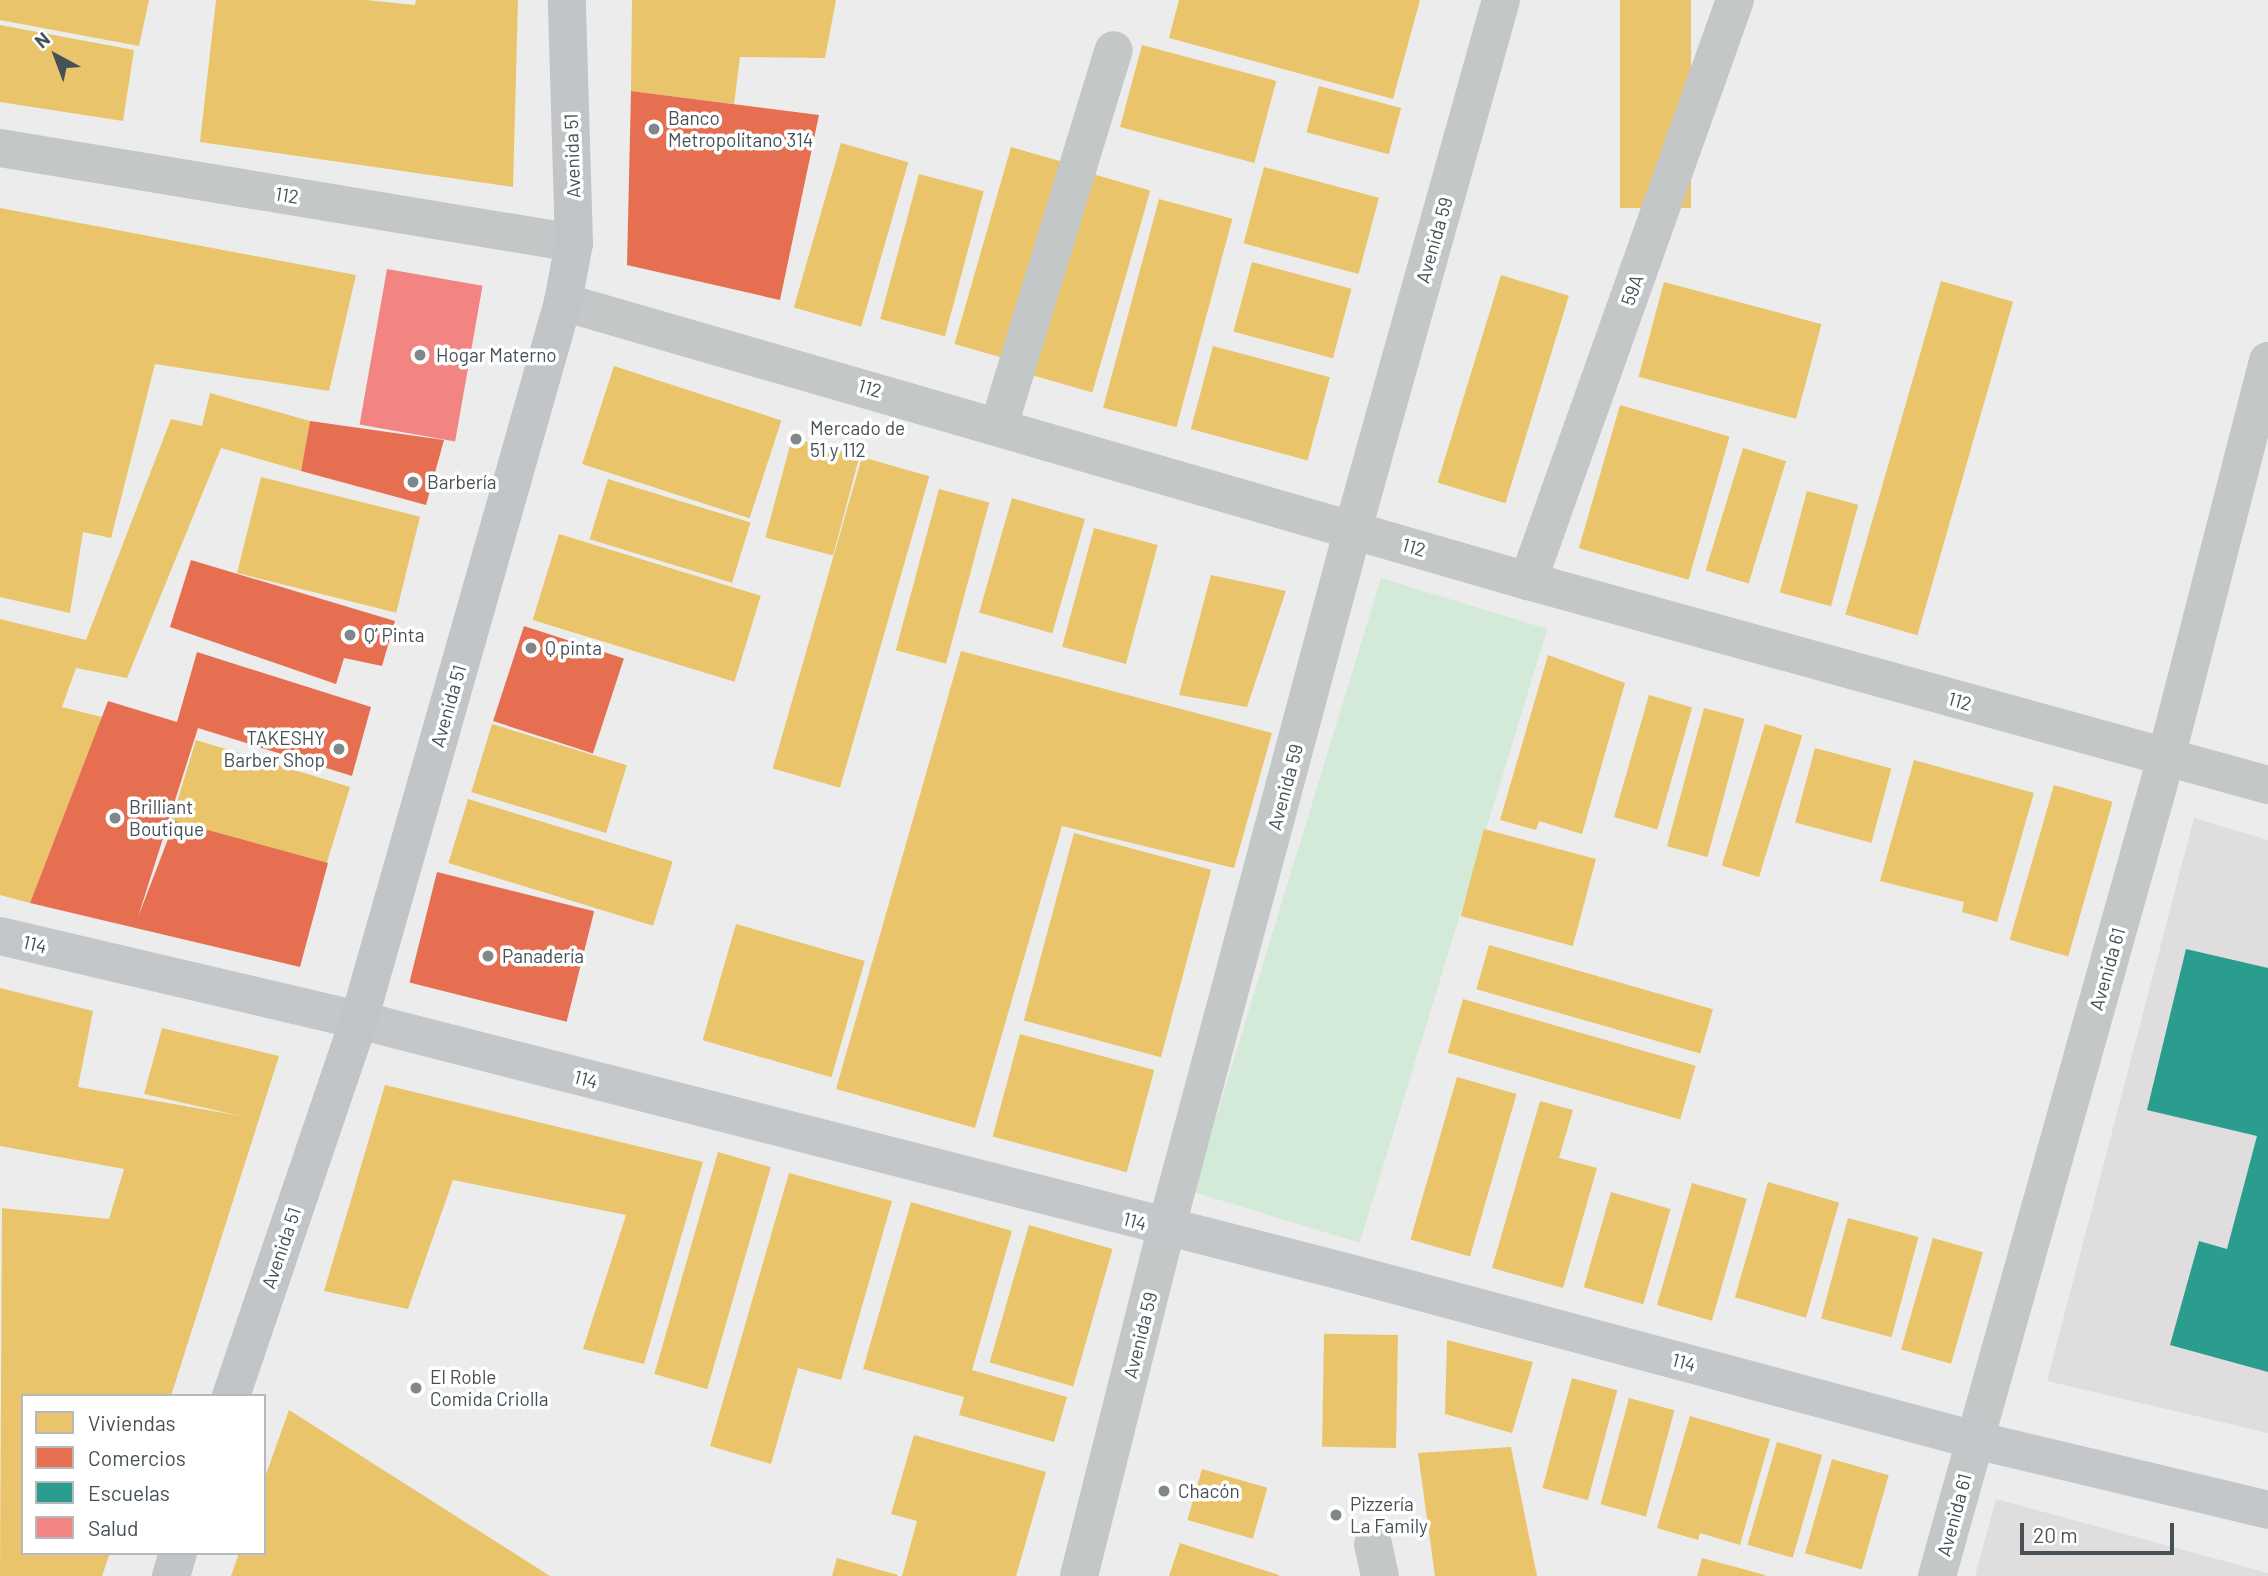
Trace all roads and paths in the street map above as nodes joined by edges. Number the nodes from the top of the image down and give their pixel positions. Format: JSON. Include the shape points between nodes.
{"nodes":[{"id":1,"x":568,"y":0,"type":"edge"},
{"id":2,"x":1501,"y":0,"type":"edge"},
{"id":3,"x":1735,"y":0,"type":"edge"},
{"id":4,"x":1114,"y":50,"type":"dead end"},
{"id":5,"x":0,"y":148,"type":"edge"},
{"id":6,"x":574,"y":243,"type":"junction"},
{"id":7,"x":563,"y":302,"type":"junction"},
{"id":8,"x":2268,"y":361,"type":"edge"},
{"id":9,"x":999,"y":425,"type":"junction"},
{"id":10,"x":1353,"y":529,"type":"junction"},
{"id":11,"x":1528,"y":581,"type":"junction"},
{"id":12,"x":2166,"y":758,"type":"junction"},
{"id":13,"x":2268,"y":785,"type":"edge"},
{"id":14,"x":0,"y":936,"type":"edge"},
{"id":15,"x":359,"y":1020,"type":"junction"},
{"id":16,"x":1166,"y":1229,"type":"junction"},
{"id":17,"x":232,"y":1394,"type":"edge"},
{"id":18,"x":1975,"y":1440,"type":"junction"},
{"id":19,"x":2268,"y":1510,"type":"edge"},
{"id":20,"x":177,"y":1555,"type":"edge"},
{"id":21,"x":171,"y":1576,"type":"edge"},
{"id":22,"x":1079,"y":1576,"type":"edge"},
{"id":23,"x":1937,"y":1576,"type":"edge"}],
"edges":[{"from":1,"to":6,"type":"main road","name":"Avenida 51"},
{"from":2,"to":10,"type":"street","name":"Avenida 59"},
{"from":3,"to":11,"type":"street","name":"59A"},
{"from":4,"to":9,"type":"street"},
{"from":5,"to":6,"type":"street","name":"112"},
{"from":6,"to":7,"type":"main road","name":"Avenida 51"},
{"from":7,"to":9,"type":"street","name":"112"},
{"from":7,"to":15,"type":"main road","name":"Avenida 51"},
{"from":8,"to":12,"type":"street","name":"Avenida 61"},
{"from":9,"to":10,"type":"street","name":"112"},
{"from":10,"to":11,"type":"street","name":"112"},
{"from":10,"to":16,"type":"street","name":"Avenida 59"},
{"from":11,"to":12,"type":"street","name":"112"},
{"from":12,"to":13,"type":"street","name":"112"},
{"from":12,"to":18,"type":"street","name":"Avenida 61"},
{"from":14,"to":15,"type":"main road","name":"114"},
{"from":15,"to":16,"type":"main road","name":"114"},
{"from":15,"to":17,"type":"main road","name":"Avenida 51"},
{"from":16,"to":18,"type":"main road","name":"114","via":[[1366,1277]]},
{"from":16,"to":22,"type":"street","name":"Avenida 59"},
{"from":18,"to":19,"type":"main road","name":"114"},
{"from":18,"to":23,"type":"street","name":"Avenida 61"},
{"from":20,"to":21,"type":"main road"}]}
